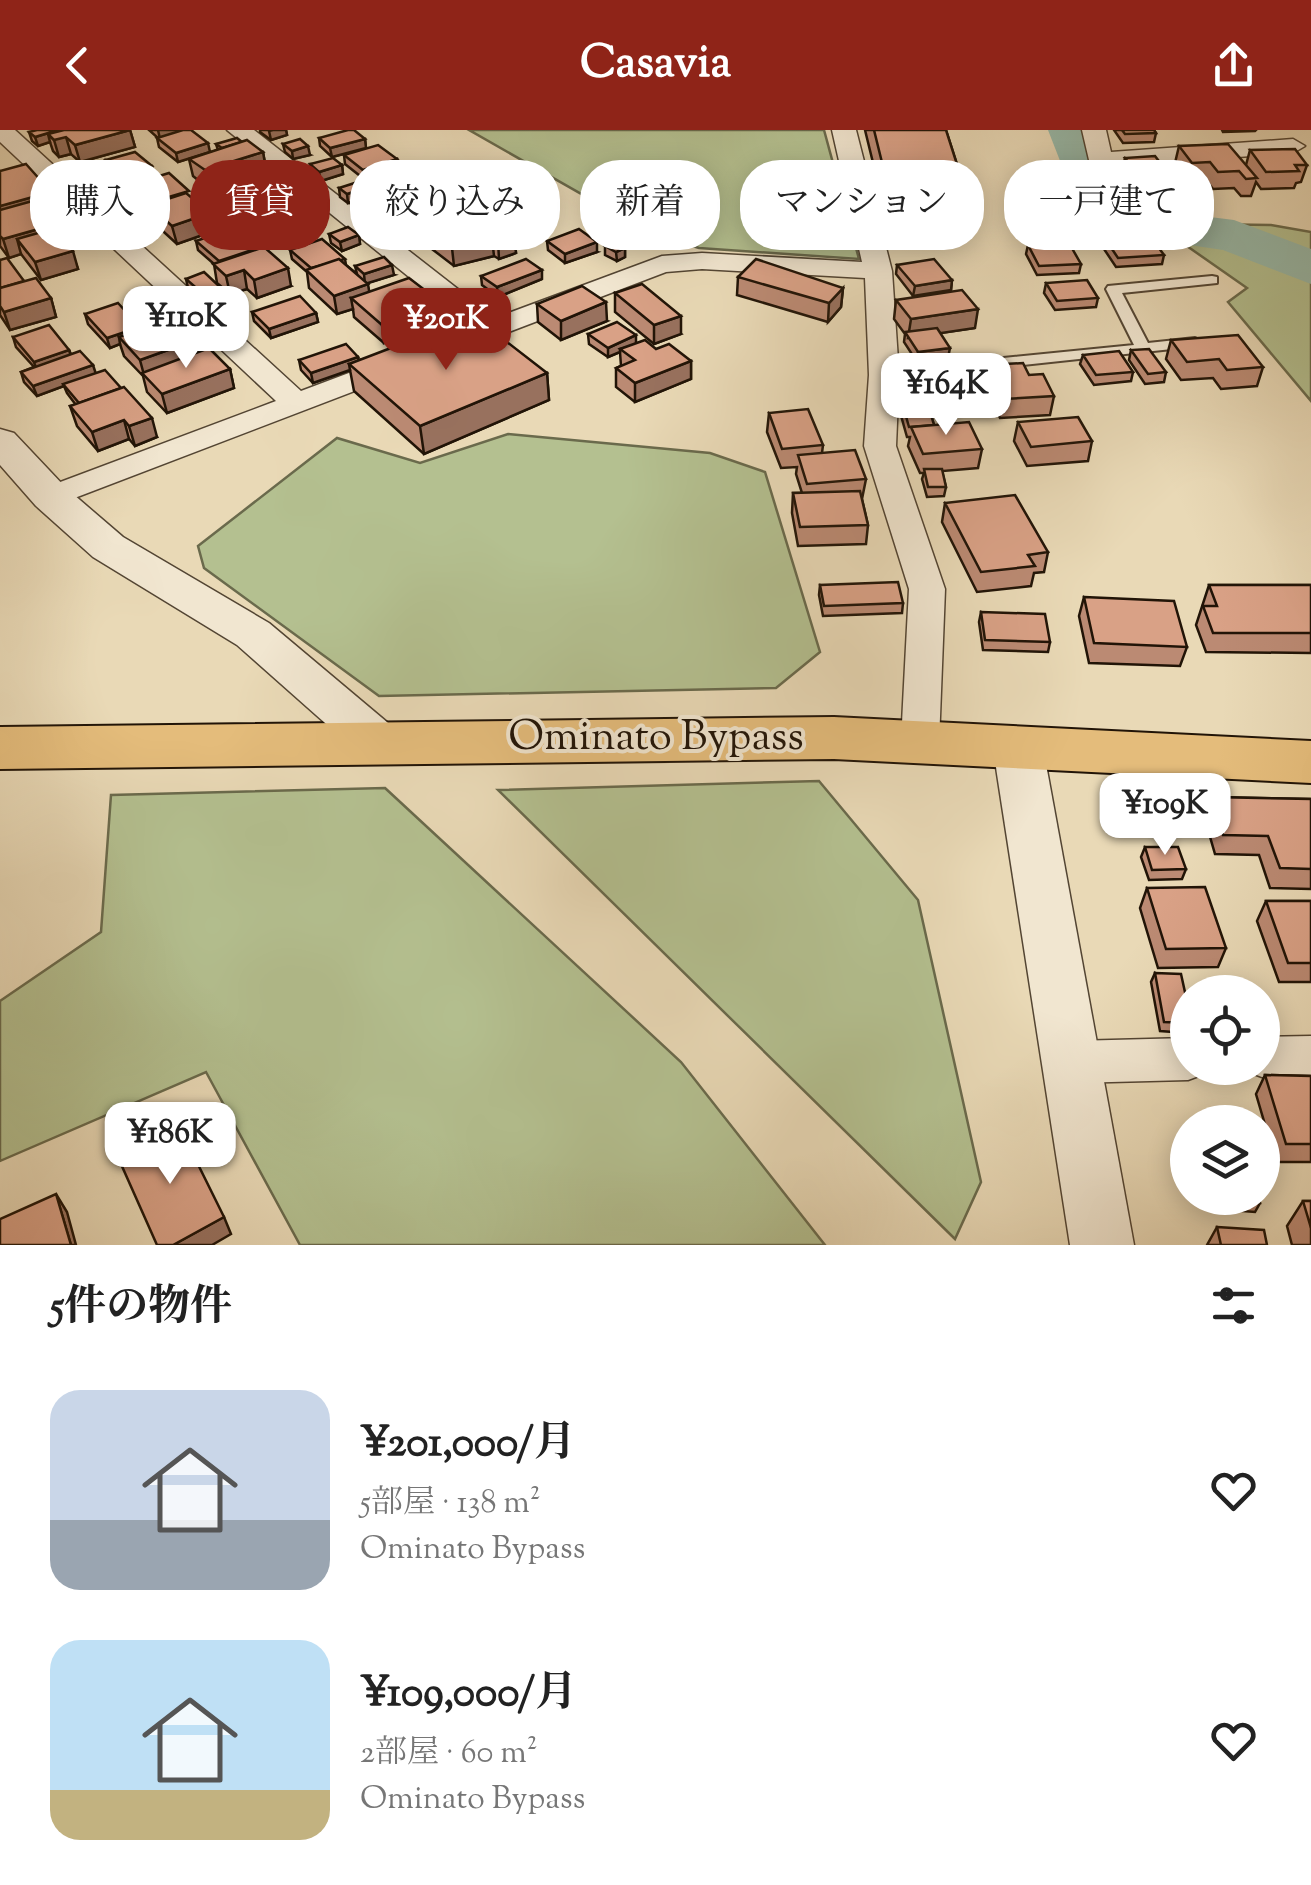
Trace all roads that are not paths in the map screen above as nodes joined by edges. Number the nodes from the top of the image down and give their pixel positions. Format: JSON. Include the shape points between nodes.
{"nodes":[{"id":1,"x":1,"y":130,"type":"edge"},
{"id":2,"x":238,"y":130,"type":"edge"},
{"id":3,"x":844,"y":130,"type":"edge"},
{"id":4,"x":1094,"y":130,"type":"edge"},
{"id":5,"x":1287,"y":138,"type":"edge"},
{"id":6,"x":1311,"y":169,"type":"edge"},
{"id":7,"x":878,"y":271,"type":"junction"},
{"id":8,"x":1212,"y":280,"type":"dead end"},
{"id":9,"x":490,"y":328,"type":"junction"},
{"id":10,"x":1216,"y":341,"type":"edge"},
{"id":11,"x":1143,"y":348,"type":"junction"},
{"id":12,"x":884,"y":375,"type":"junction"},
{"id":13,"x":298,"y":405,"type":"junction"},
{"id":14,"x":2,"y":447,"type":"edge"},
{"id":15,"x":51,"y":497,"type":"junction"},
{"id":16,"x":377,"y":741,"type":"junction"},
{"id":17,"x":920,"y":742,"type":"junction"},
{"id":18,"x":0,"y":748,"type":"edge"},
{"id":19,"x":1018,"y":748,"type":"junction"},
{"id":20,"x":1311,"y":762,"type":"edge"},
{"id":21,"x":1311,"y":1056,"type":"edge"},
{"id":22,"x":1280,"y":1057,"type":"edge"},
{"id":23,"x":1170,"y":1059,"type":"edge"},
{"id":24,"x":1074,"y":1062,"type":"junction"},
{"id":25,"x":1102,"y":1245,"type":"edge"}],
"edges":[{"from":1,"to":13,"type":"street"},
{"from":2,"to":9,"type":"street"},
{"from":3,"to":7,"type":"street"},
{"from":4,"to":5,"type":"street","via":[[1101,160]]},
{"from":5,"to":6,"type":"street"},
{"from":7,"to":9,"type":"street","via":[[662,264]]},
{"from":7,"to":12,"type":"street"},
{"from":8,"to":11,"type":"lane","via":[[1113,289]]},
{"from":9,"to":13,"type":"street"},
{"from":10,"to":11,"type":"lane"},
{"from":11,"to":12,"type":"lane"},
{"from":12,"to":17,"type":"street","via":[[880,446],[928,589]]},
{"from":13,"to":15,"type":"street"},
{"from":14,"to":15,"type":"street"},
{"from":15,"to":16,"type":"street","via":[[108,546],[252,634]]},
{"from":16,"to":17,"type":"highway","name":"Ominato Bypass"},
{"from":16,"to":18,"type":"highway","name":"Ominato Bypass"},
{"from":17,"to":19,"type":"highway","name":"Ominato Bypass"},
{"from":19,"to":20,"type":"highway","name":"Ominato Bypass"},
{"from":19,"to":24,"type":"street"},
{"from":21,"to":22,"type":"street"},
{"from":23,"to":24,"type":"street"},
{"from":24,"to":25,"type":"street"}]}
